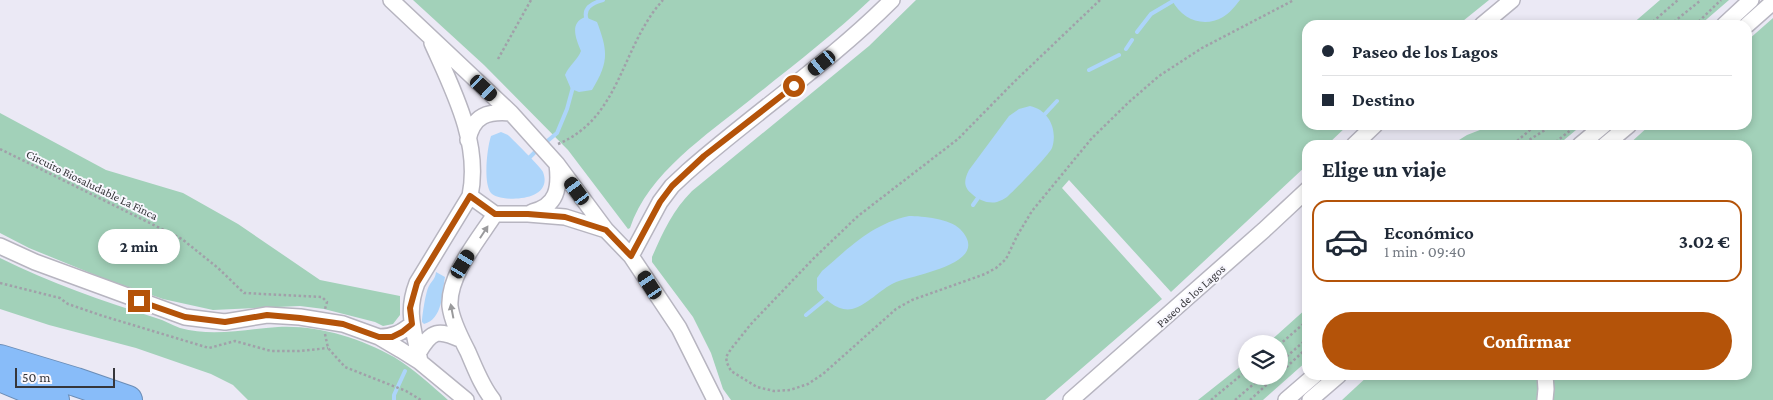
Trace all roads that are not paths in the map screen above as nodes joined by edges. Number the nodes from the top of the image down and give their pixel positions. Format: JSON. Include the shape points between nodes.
{"nodes":[{"id":1,"x":391,"y":0,"type":"edge"},
{"id":2,"x":892,"y":0,"type":"edge"},
{"id":3,"x":1512,"y":0,"type":"edge"},
{"id":4,"x":1751,"y":0,"type":"edge"},
{"id":5,"x":1773,"y":2,"type":"edge"},
{"id":6,"x":1488,"y":20,"type":"edge"},
{"id":7,"x":1729,"y":20,"type":"edge"},
{"id":8,"x":1752,"y":21,"type":"edge"},
{"id":9,"x":430,"y":37,"type":"junction"},
{"id":10,"x":511,"y":113,"type":"junction"},
{"id":11,"x":1370,"y":130,"type":"edge"},
{"id":12,"x":1598,"y":130,"type":"edge"},
{"id":13,"x":1623,"y":130,"type":"edge"},
{"id":14,"x":468,"y":140,"type":"junction"},
{"id":15,"x":1359,"y":140,"type":"edge"},
{"id":16,"x":1586,"y":140,"type":"edge"},
{"id":17,"x":1612,"y":140,"type":"edge"},
{"id":18,"x":557,"y":164,"type":"junction"},
{"id":19,"x":1302,"y":194,"type":"edge"},
{"id":20,"x":470,"y":196,"type":"junction"},
{"id":21,"x":495,"y":214,"type":"junction"},
{"id":22,"x":528,"y":214,"type":"junction"},
{"id":23,"x":606,"y":230,"type":"junction"},
{"id":24,"x":0,"y":246,"type":"edge"},
{"id":25,"x":631,"y":256,"type":"junction"},
{"id":26,"x":412,"y":324,"type":"junction"},
{"id":27,"x":379,"y":337,"type":"junction"},
{"id":28,"x":462,"y":340,"type":"junction"},
{"id":29,"x":419,"y":357,"type":"junction"},
{"id":30,"x":0,"y":359,"type":"edge"},
{"id":31,"x":0,"y":377,"type":"edge"},
{"id":32,"x":1309,"y":380,"type":"edge"},
{"id":33,"x":1333,"y":380,"type":"edge"},
{"id":34,"x":1545,"y":380,"type":"edge"},
{"id":35,"x":483,"y":383,"type":"junction"},
{"id":36,"x":464,"y":399,"type":"edge"},
{"id":37,"x":55,"y":400,"type":"edge"},
{"id":38,"x":128,"y":400,"type":"edge"},
{"id":39,"x":494,"y":400,"type":"edge"},
{"id":40,"x":716,"y":400,"type":"edge"},
{"id":41,"x":1071,"y":400,"type":"edge"},
{"id":42,"x":1286,"y":400,"type":"edge"},
{"id":43,"x":1310,"y":400,"type":"edge"},
{"id":44,"x":1545,"y":400,"type":"edge"}],
"edges":[{"from":1,"to":9,"type":"street"},
{"from":2,"to":25,"type":"street","via":[[836,52],[686,172],[660,202]]},
{"from":3,"to":6,"type":"street"},
{"from":4,"to":7,"type":"street"},
{"from":5,"to":8,"type":"street"},
{"from":9,"to":10,"type":"street"},
{"from":9,"to":14,"type":"street","via":[[454,92]]},
{"from":10,"to":14,"type":"street","via":[[486,114],[470,131]]},
{"from":10,"to":18,"type":"street"},
{"from":11,"to":15,"type":"street"},
{"from":12,"to":16,"type":"street"},
{"from":13,"to":17,"type":"street"},
{"from":14,"to":20,"type":"street","via":[[474,180]]},
{"from":18,"to":22,"type":"street","via":[[558,188],[553,199],[549,205]]},
{"from":18,"to":23,"type":"street"},
{"from":19,"to":41,"type":"street","name":"Paseo de los Lagos"},
{"from":20,"to":21,"type":"street"},
{"from":20,"to":26,"type":"street","via":[[417,283],[410,308]]},
{"from":21,"to":22,"type":"street"},
{"from":28,"to":21,"type":"street","one_way":true,"via":[[450,305],[452,287]]},
{"from":22,"to":23,"type":"street","via":[[565,217]]},
{"from":23,"to":25,"type":"street"},
{"from":24,"to":27,"type":"street","via":[[185,317],[225,322],[267,315],[300,318],[343,324]]},
{"from":25,"to":40,"type":"street","via":[[678,328]]},
{"from":26,"to":27,"type":"street","via":[[392,337]]},
{"from":26,"to":29,"type":"street"},
{"from":27,"to":29,"type":"street"},
{"from":28,"to":29,"type":"street","via":[[442,332],[434,334],[428,337]]},
{"from":28,"to":35,"type":"street"},
{"from":29,"to":36,"type":"street"},
{"from":30,"to":38,"type":"highway"},
{"from":31,"to":37,"type":"highway"},
{"from":32,"to":42,"type":"street"},
{"from":33,"to":43,"type":"street"},
{"from":34,"to":44,"type":"street"},
{"from":35,"to":36,"type":"street"},
{"from":35,"to":39,"type":"street"}]}
